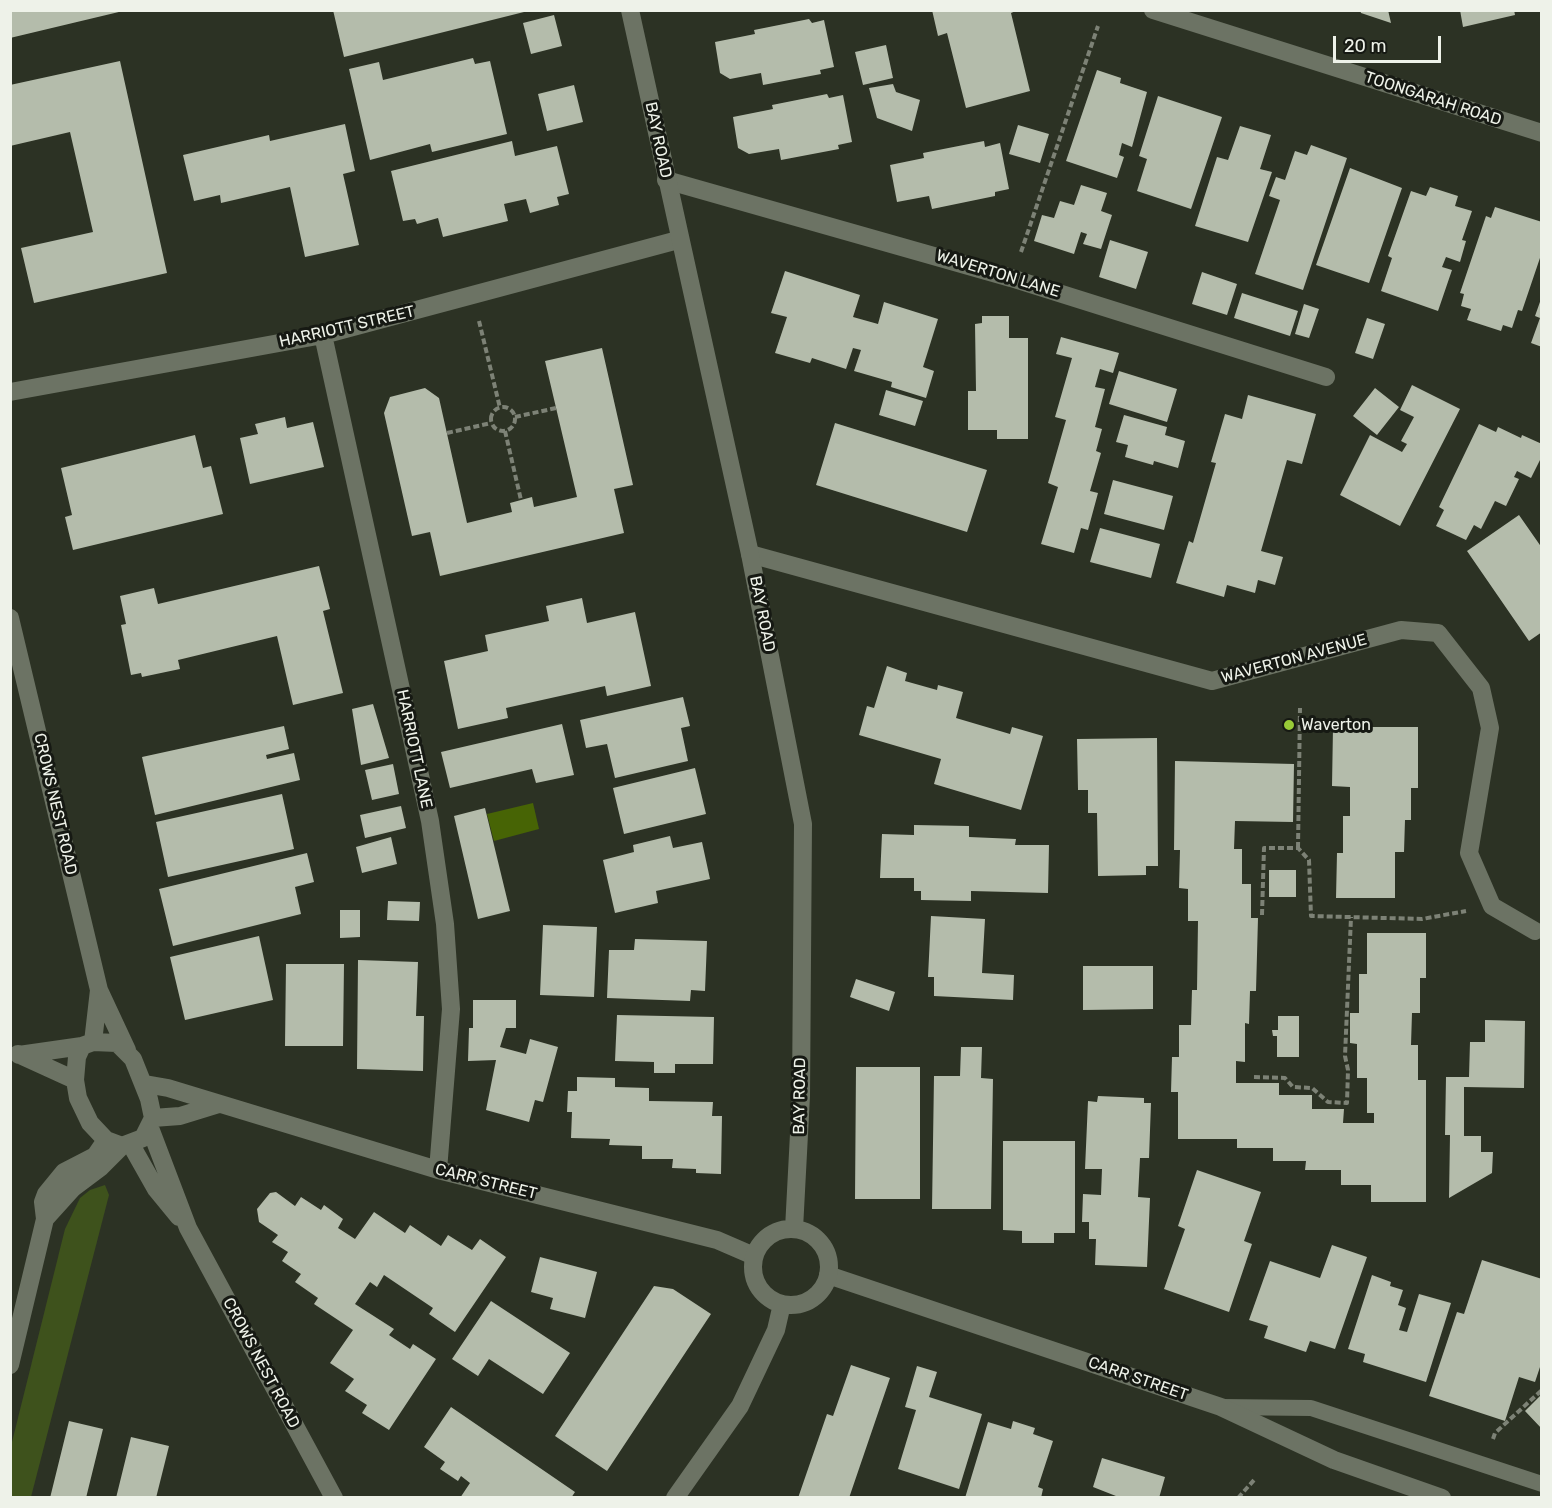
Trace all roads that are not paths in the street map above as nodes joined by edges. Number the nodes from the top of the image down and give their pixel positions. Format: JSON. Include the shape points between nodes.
{"nodes":[{"id":1,"x":630,"y":10,"type":"edge"},
{"id":2,"x":1153,"y":10,"type":"edge"},
{"id":3,"x":1542,"y":133,"type":"edge"},
{"id":4,"x":666,"y":180,"type":"junction"},
{"id":5,"x":678,"y":240,"type":"junction"},
{"id":6,"x":323,"y":335,"type":"junction"},
{"id":7,"x":1326,"y":377,"type":"dead end"},
{"id":8,"x":10,"y":392,"type":"edge"},
{"id":9,"x":750,"y":554,"type":"junction"},
{"id":10,"x":10,"y":618,"type":"edge"},
{"id":11,"x":1535,"y":931,"type":"dead end"},
{"id":12,"x":99,"y":990,"type":"junction"},
{"id":13,"x":88,"y":1044,"type":"junction"},
{"id":14,"x":127,"y":1050,"type":"junction"},
{"id":15,"x":15,"y":1054,"type":"edge"},
{"id":16,"x":75,"y":1080,"type":"junction"},
{"id":17,"x":145,"y":1084,"type":"junction"},
{"id":18,"x":219,"y":1104,"type":"junction"},
{"id":19,"x":151,"y":1123,"type":"junction"},
{"id":20,"x":120,"y":1143,"type":"junction"},
{"id":21,"x":438,"y":1170,"type":"junction"},
{"id":22,"x":188,"y":1228,"type":"junction"},
{"id":23,"x":794,"y":1228,"type":"junction"},
{"id":24,"x":754,"y":1256,"type":"junction"},
{"id":25,"x":828,"y":1275,"type":"junction"},
{"id":26,"x":782,"y":1304,"type":"junction"},
{"id":27,"x":10,"y":1365,"type":"edge"},
{"id":28,"x":1221,"y":1407,"type":"junction"},
{"id":29,"x":1542,"y":1484,"type":"edge"},
{"id":30,"x":334,"y":1497,"type":"edge"},
{"id":31,"x":675,"y":1497,"type":"edge"},
{"id":32,"x":1442,"y":1497,"type":"edge"}],
"edges":[{"from":1,"to":4,"type":"street","name":"BAY ROAD"},
{"from":2,"to":3,"type":"street","name":"TOONGARAH ROAD"},
{"from":4,"to":5,"type":"street","name":"BAY ROAD"},
{"from":4,"to":7,"type":"street","name":"WAVERTON LANE","via":[[1011,278]]},
{"from":5,"to":6,"type":"street","name":"HARRIOTT STREET"},
{"from":5,"to":9,"type":"street","name":"BAY ROAD"},
{"from":6,"to":8,"type":"street","name":"HARRIOTT STREET"},
{"from":6,"to":21,"type":"street","name":"HARRIOTT LANE","via":[[430,821],[445,924],[451,1010]]},
{"from":9,"to":11,"type":"street","name":"WAVERTON AVENUE","via":[[1212,681],[1401,630],[1438,633],[1481,688],[1490,728],[1469,853],[1492,906]]},
{"from":9,"to":23,"type":"street","name":"BAY ROAD","via":[[803,824],[801,1096]]},
{"from":10,"to":12,"type":"street","name":"CROWS NEST ROAD"},
{"from":12,"to":13,"type":"street","name":"CROWS NEST ROAD"},
{"from":12,"to":14,"type":"street","name":"CROWS NEST ROAD"},
{"from":13,"to":14,"type":"street","via":[[117,1043]]},
{"from":13,"to":15,"type":"street"},
{"from":13,"to":16,"type":"street","via":[[77,1057]]},
{"from":14,"to":17,"type":"street"},
{"from":15,"to":16,"type":"street"},
{"from":16,"to":20,"type":"street","via":[[78,1098],[90,1123]]},
{"from":17,"to":18,"type":"street","name":"CARR STREET"},
{"from":17,"to":19,"type":"street"},
{"from":18,"to":19,"type":"street"},
{"from":18,"to":21,"type":"street","name":"CARR STREET"},
{"from":19,"to":20,"type":"street","via":[[143,1138]]},
{"from":19,"to":22,"type":"street","name":"CROWS NEST ROAD"},
{"from":20,"to":22,"type":"street","name":"CROWS NEST ROAD"},
{"from":20,"to":27,"type":"street","via":[[64,1172],[43,1202],[45,1219]]},
{"from":21,"to":24,"type":"street","name":"CARR STREET","via":[[717,1240]]},
{"from":22,"to":30,"type":"street","name":"CROWS NEST ROAD"},
{"from":23,"to":24,"type":"street","via":[[770,1235]]},
{"from":23,"to":25,"type":"street","via":[[818,1239],[829,1262]]},
{"from":24,"to":26,"type":"street","via":[[758,1285]]},
{"from":25,"to":26,"type":"street","via":[[816,1295],[794,1305]]},
{"from":25,"to":28,"type":"street","name":"CARR STREET"},
{"from":26,"to":31,"type":"street","via":[[776,1329],[740,1406]]},
{"from":28,"to":29,"type":"lane","via":[[1311,1408]]},
{"from":28,"to":32,"type":"street","name":"CARR STREET","via":[[1334,1460]]}]}
